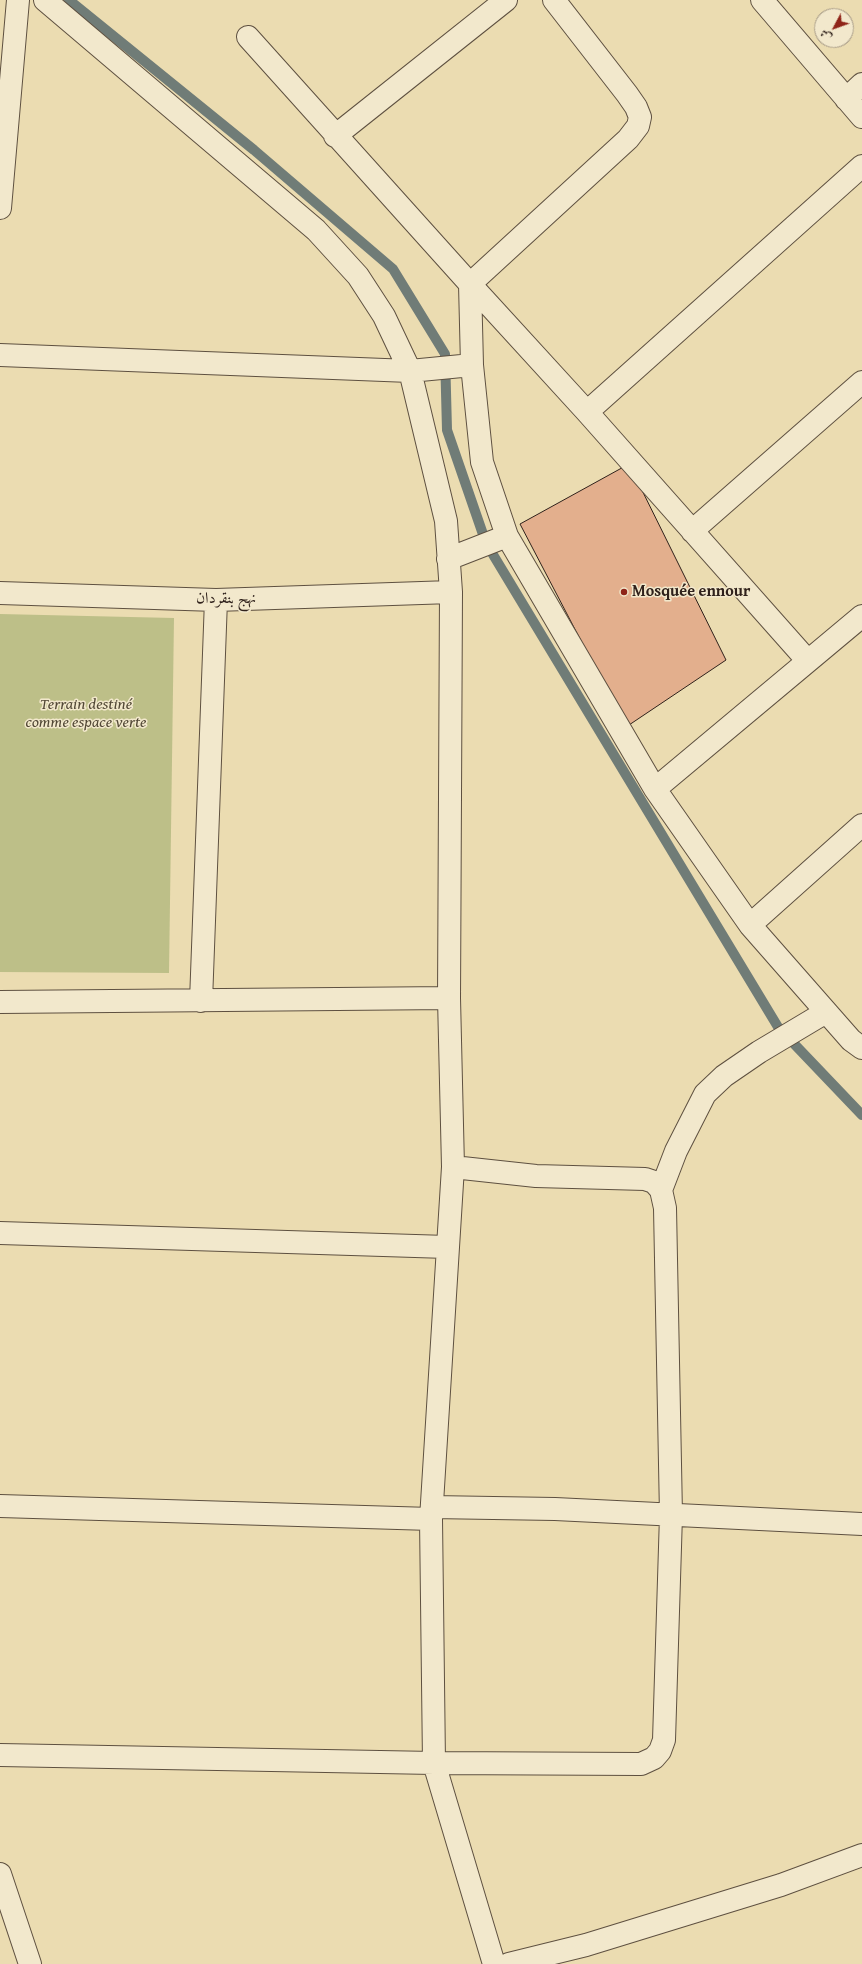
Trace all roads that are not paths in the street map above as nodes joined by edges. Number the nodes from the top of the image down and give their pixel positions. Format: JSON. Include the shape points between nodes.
{"nodes":[{"id":1,"x":18,"y":0,"type":"edge"},
{"id":2,"x":46,"y":0,"type":"edge"},
{"id":3,"x":506,"y":0,"type":"edge"},
{"id":4,"x":554,"y":0,"type":"edge"},
{"id":5,"x":762,"y":0,"type":"edge"},
{"id":6,"x":248,"y":37,"type":"dead end"},
{"id":7,"x":862,"y":84,"type":"edge"},
{"id":8,"x":846,"y":99,"type":"junction"},
{"id":9,"x":862,"y":117,"type":"edge"},
{"id":10,"x":335,"y":136,"type":"junction"},
{"id":11,"x":862,"y":166,"type":"edge"},
{"id":12,"x":0,"y":208,"type":"edge"},
{"id":13,"x":470,"y":284,"type":"junction"},
{"id":14,"x":0,"y":354,"type":"edge"},
{"id":15,"x":472,"y":365,"type":"junction"},
{"id":16,"x":410,"y":371,"type":"junction"},
{"id":17,"x":862,"y":382,"type":"edge"},
{"id":18,"x":587,"y":412,"type":"junction"},
{"id":19,"x":692,"y":531,"type":"junction"},
{"id":20,"x":507,"y":536,"type":"junction"},
{"id":21,"x":448,"y":559,"type":"junction"},
{"id":22,"x":451,"y":592,"type":"junction"},
{"id":23,"x":0,"y":593,"type":"edge"},
{"id":24,"x":216,"y":600,"type":"junction"},
{"id":25,"x":862,"y":616,"type":"edge"},
{"id":26,"x":807,"y":660,"type":"junction"},
{"id":27,"x":655,"y":789,"type":"junction"},
{"id":28,"x":862,"y":825,"type":"edge"},
{"id":29,"x":750,"y":925,"type":"junction"},
{"id":30,"x":449,"y":998,"type":"junction"},
{"id":31,"x":201,"y":1001,"type":"junction"},
{"id":32,"x":0,"y":1002,"type":"edge"},
{"id":33,"x":826,"y":1012,"type":"junction"},
{"id":34,"x":858,"y":1039,"type":"edge"},
{"id":35,"x":453,"y":1167,"type":"junction"},
{"id":36,"x":661,"y":1190,"type":"junction"},
{"id":37,"x":0,"y":1233,"type":"edge"},
{"id":38,"x":447,"y":1247,"type":"junction"},
{"id":39,"x":0,"y":1506,"type":"edge"},
{"id":40,"x":432,"y":1513,"type":"junction"},
{"id":41,"x":671,"y":1515,"type":"junction"},
{"id":42,"x":862,"y":1524,"type":"edge"},
{"id":43,"x":0,"y":1755,"type":"edge"},
{"id":44,"x":434,"y":1763,"type":"junction"},
{"id":45,"x":862,"y":1855,"type":"edge"},
{"id":46,"x":0,"y":1874,"type":"edge"},
{"id":47,"x":30,"y":1964,"type":"edge"},
{"id":48,"x":494,"y":1964,"type":"edge"},
{"id":49,"x":509,"y":1964,"type":"edge"}],
"edges":[{"from":1,"to":12,"type":"street"},
{"from":2,"to":16,"type":"street","via":[[316,230],[358,276],[384,316]]},
{"from":3,"to":10,"type":"street"},
{"from":4,"to":13,"type":"street","via":[[636,107],[640,117],[638,126],[628,139]]},
{"from":5,"to":8,"type":"street"},
{"from":6,"to":10,"type":"street"},
{"from":7,"to":8,"type":"street"},
{"from":8,"to":9,"type":"street"},
{"from":10,"to":13,"type":"street"},
{"from":11,"to":18,"type":"street"},
{"from":13,"to":15,"type":"street"},
{"from":13,"to":18,"type":"street"},
{"from":14,"to":16,"type":"street"},
{"from":15,"to":16,"type":"street"},
{"from":15,"to":20,"type":"street","via":[[482,462]]},
{"from":16,"to":21,"type":"street","via":[[446,521]]},
{"from":17,"to":19,"type":"street"},
{"from":18,"to":19,"type":"street"},
{"from":19,"to":26,"type":"street"},
{"from":20,"to":21,"type":"street"},
{"from":20,"to":27,"type":"street"},
{"from":21,"to":22,"type":"street"},
{"from":22,"to":24,"type":"street","name":"نهج بنقردان"},
{"from":22,"to":30,"type":"street"},
{"from":23,"to":24,"type":"street","name":"نهج بنقردان"},
{"from":24,"to":31,"type":"street"},
{"from":25,"to":26,"type":"street"},
{"from":26,"to":27,"type":"street"},
{"from":27,"to":29,"type":"street"},
{"from":28,"to":29,"type":"street"},
{"from":29,"to":33,"type":"street"},
{"from":30,"to":31,"type":"street"},
{"from":30,"to":35,"type":"street"},
{"from":31,"to":32,"type":"street"},
{"from":33,"to":34,"type":"street"},
{"from":33,"to":36,"type":"street","via":[[753,1056],[724,1076],[705,1094],[676,1151]]},
{"from":35,"to":36,"type":"street","via":[[536,1176],[645,1179],[654,1182]]},
{"from":35,"to":38,"type":"street"},
{"from":36,"to":41,"type":"street","via":[[665,1208]]},
{"from":37,"to":38,"type":"street"},
{"from":38,"to":40,"type":"street"},
{"from":39,"to":40,"type":"street"},
{"from":40,"to":41,"type":"street","via":[[555,1509]]},
{"from":40,"to":44,"type":"street"},
{"from":41,"to":42,"type":"street"},
{"from":41,"to":44,"type":"street","via":[[664,1740],[654,1758],[641,1764]]},
{"from":43,"to":44,"type":"street"},
{"from":44,"to":48,"type":"street"},
{"from":45,"to":49,"type":"street","via":[[781,1885],[609,1938]]},
{"from":46,"to":47,"type":"street"}]}
